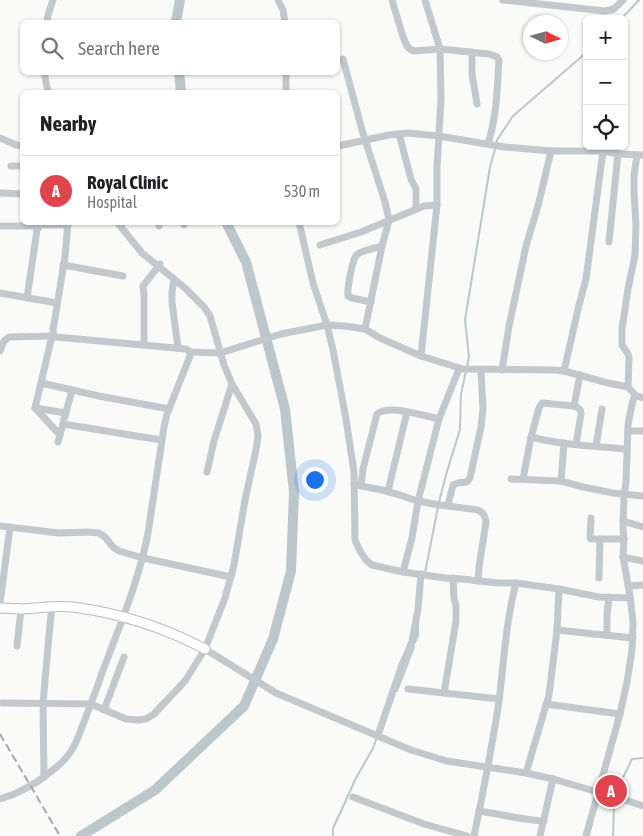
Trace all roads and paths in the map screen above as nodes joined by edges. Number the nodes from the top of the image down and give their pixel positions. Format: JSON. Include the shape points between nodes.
{"nodes":[{"id":1,"x":53,"y":0,"type":"edge"},
{"id":2,"x":278,"y":0,"type":"edge"},
{"id":3,"x":392,"y":0,"type":"edge"},
{"id":4,"x":425,"y":0,"type":"edge"},
{"id":5,"x":503,"y":0,"type":"edge"},
{"id":6,"x":623,"y":0,"type":"edge"},
{"id":7,"x":47,"y":20,"type":"edge"},
{"id":8,"x":285,"y":20,"type":"edge"},
{"id":9,"x":440,"y":50,"type":"junction"},
{"id":10,"x":472,"y":52,"type":"junction"},
{"id":11,"x":343,"y":59,"type":"dead end"},
{"id":12,"x":45,"y":75,"type":"edge"},
{"id":13,"x":286,"y":75,"type":"edge"},
{"id":14,"x":48,"y":90,"type":"edge"},
{"id":15,"x":286,"y":90,"type":"edge"},
{"id":16,"x":477,"y":104,"type":"dead end"},
{"id":17,"x":399,"y":134,"type":"junction"},
{"id":18,"x":439,"y":136,"type":"junction"},
{"id":19,"x":0,"y":138,"type":"edge"},
{"id":20,"x":366,"y":140,"type":"junction"},
{"id":21,"x":490,"y":145,"type":"junction"},
{"id":22,"x":20,"y":146,"type":"edge"},
{"id":23,"x":340,"y":146,"type":"edge"},
{"id":24,"x":583,"y":150,"type":"edge"},
{"id":25,"x":607,"y":150,"type":"edge"},
{"id":26,"x":609,"y":150,"type":"edge"},
{"id":27,"x":551,"y":151,"type":"junction"},
{"id":28,"x":618,"y":154,"type":"junction"},
{"id":29,"x":640,"y":155,"type":"edge"},
{"id":30,"x":11,"y":166,"type":"dead end"},
{"id":31,"x":20,"y":166,"type":"edge"},
{"id":32,"x":0,"y":194,"type":"edge"},
{"id":33,"x":20,"y":194,"type":"edge"},
{"id":34,"x":438,"y":205,"type":"junction"},
{"id":35,"x":416,"y":209,"type":"junction"},
{"id":36,"x":389,"y":220,"type":"junction"},
{"id":37,"x":42,"y":225,"type":"edge"},
{"id":38,"x":68,"y":225,"type":"edge"},
{"id":39,"x":119,"y":225,"type":"edge"},
{"id":40,"x":300,"y":225,"type":"edge"},
{"id":41,"x":0,"y":226,"type":"edge"},
{"id":42,"x":39,"y":226,"type":"junction"},
{"id":43,"x":610,"y":242,"type":"dead end"},
{"id":44,"x":320,"y":245,"type":"dead end"},
{"id":45,"x":382,"y":246,"type":"junction"},
{"id":46,"x":63,"y":265,"type":"junction"},
{"id":47,"x":159,"y":265,"type":"junction"},
{"id":48,"x":123,"y":276,"type":"dead end"},
{"id":49,"x":174,"y":279,"type":"junction"},
{"id":50,"x":0,"y":293,"type":"edge"},
{"id":51,"x":27,"y":298,"type":"junction"},
{"id":52,"x":371,"y":302,"type":"junction"},
{"id":53,"x":57,"y":303,"type":"junction"},
{"id":54,"x":327,"y":325,"type":"junction"},
{"id":55,"x":365,"y":329,"type":"junction"},
{"id":56,"x":53,"y":336,"type":"junction"},
{"id":57,"x":144,"y":345,"type":"junction"},
{"id":58,"x":178,"y":348,"type":"junction"},
{"id":59,"x":0,"y":352,"type":"edge"},
{"id":60,"x":190,"y":352,"type":"junction"},
{"id":61,"x":220,"y":353,"type":"junction"},
{"id":62,"x":421,"y":356,"type":"junction"},
{"id":63,"x":461,"y":369,"type":"junction"},
{"id":64,"x":479,"y":370,"type":"junction"},
{"id":65,"x":502,"y":370,"type":"junction"},
{"id":66,"x":564,"y":371,"type":"junction"},
{"id":67,"x":580,"y":375,"type":"junction"},
{"id":68,"x":41,"y":383,"type":"junction"},
{"id":69,"x":232,"y":384,"type":"junction"},
{"id":70,"x":628,"y":387,"type":"junction"},
{"id":71,"x":72,"y":390,"type":"junction"},
{"id":72,"x":635,"y":394,"type":"junction"},
{"id":73,"x":643,"y":398,"type":"edge"},
{"id":74,"x":574,"y":406,"type":"junction"},
{"id":75,"x":35,"y":408,"type":"junction"},
{"id":76,"x":602,"y":409,"type":"dead end"},
{"id":77,"x":169,"y":410,"type":"junction"},
{"id":78,"x":407,"y":412,"type":"junction"},
{"id":79,"x":66,"y":413,"type":"junction"},
{"id":80,"x":439,"y":419,"type":"junction"},
{"id":81,"x":63,"y":424,"type":"junction"},
{"id":82,"x":628,"y":431,"type":"junction"},
{"id":83,"x":643,"y":432,"type":"edge"},
{"id":84,"x":531,"y":437,"type":"junction"},
{"id":85,"x":161,"y":440,"type":"junction"},
{"id":86,"x":564,"y":443,"type":"junction"},
{"id":87,"x":576,"y":444,"type":"junction"},
{"id":88,"x":596,"y":446,"type":"junction"},
{"id":89,"x":627,"y":448,"type":"junction"},
{"id":90,"x":207,"y":472,"type":"dead end"},
{"id":91,"x":511,"y":479,"type":"dead end"},
{"id":92,"x":523,"y":479,"type":"junction"},
{"id":93,"x":561,"y":481,"type":"junction"},
{"id":94,"x":358,"y":485,"type":"junction"},
{"id":95,"x":388,"y":491,"type":"junction"},
{"id":96,"x":625,"y":493,"type":"junction"},
{"id":97,"x":643,"y":496,"type":"edge"},
{"id":98,"x":418,"y":501,"type":"junction"},
{"id":99,"x":447,"y":505,"type":"junction"},
{"id":100,"x":591,"y":518,"type":"dead end"},
{"id":101,"x":623,"y":521,"type":"junction"},
{"id":102,"x":0,"y":526,"type":"edge"},
{"id":103,"x":10,"y":527,"type":"junction"},
{"id":104,"x":643,"y":527,"type":"edge"},
{"id":105,"x":624,"y":538,"type":"junction"},
{"id":106,"x":600,"y":539,"type":"junction"},
{"id":107,"x":623,"y":557,"type":"junction"},
{"id":108,"x":143,"y":558,"type":"junction"},
{"id":109,"x":643,"y":561,"type":"edge"},
{"id":110,"x":403,"y":572,"type":"junction"},
{"id":111,"x":420,"y":574,"type":"junction"},
{"id":112,"x":230,"y":577,"type":"junction"},
{"id":113,"x":453,"y":578,"type":"junction"},
{"id":114,"x":599,"y":578,"type":"dead end"},
{"id":115,"x":478,"y":581,"type":"junction"},
{"id":116,"x":516,"y":583,"type":"junction"},
{"id":117,"x":643,"y":585,"type":"edge"},
{"id":118,"x":628,"y":586,"type":"junction"},
{"id":119,"x":559,"y":589,"type":"junction"},
{"id":120,"x":609,"y":597,"type":"junction"},
{"id":121,"x":630,"y":598,"type":"junction"},
{"id":122,"x":0,"y":602,"type":"edge"},
{"id":123,"x":52,"y":606,"type":"junction"},
{"id":124,"x":0,"y":608,"type":"edge"},
{"id":125,"x":21,"y":609,"type":"junction"},
{"id":126,"x":123,"y":617,"type":"junction"},
{"id":127,"x":557,"y":630,"type":"junction"},
{"id":128,"x":607,"y":635,"type":"junction"},
{"id":129,"x":633,"y":638,"type":"junction"},
{"id":130,"x":17,"y":646,"type":"dead end"},
{"id":131,"x":204,"y":649,"type":"junction"},
{"id":132,"x":124,"y":657,"type":"dead end"},
{"id":133,"x":408,"y":689,"type":"dead end"},
{"id":134,"x":444,"y":693,"type":"junction"},
{"id":135,"x":499,"y":699,"type":"junction"},
{"id":136,"x":2,"y":703,"type":"dead end"},
{"id":137,"x":43,"y":704,"type":"junction"},
{"id":138,"x":91,"y":704,"type":"junction"},
{"id":139,"x":546,"y":704,"type":"junction"},
{"id":140,"x":104,"y":710,"type":"junction"},
{"id":141,"x":620,"y":714,"type":"junction"},
{"id":142,"x":375,"y":734,"type":"junction"},
{"id":143,"x":487,"y":767,"type":"junction"},
{"id":144,"x":526,"y":773,"type":"junction"},
{"id":145,"x":44,"y":777,"type":"junction"},
{"id":146,"x":552,"y":779,"type":"junction"},
{"id":147,"x":599,"y":792,"type":"junction"},
{"id":148,"x":353,"y":797,"type":"dead end"},
{"id":149,"x":0,"y":799,"type":"edge"},
{"id":150,"x":643,"y":806,"type":"edge"},
{"id":151,"x":479,"y":812,"type":"junction"},
{"id":152,"x":544,"y":821,"type":"junction"},
{"id":153,"x":467,"y":836,"type":"edge"},
{"id":154,"x":474,"y":836,"type":"edge"},
{"id":155,"x":540,"y":836,"type":"edge"},
{"id":156,"x":586,"y":836,"type":"edge"}],
"edges":[{"from":1,"to":7,"type":"street"},
{"from":2,"to":8,"type":"street"},
{"from":3,"to":9,"type":"street","via":[[407,46],[414,51]]},
{"from":4,"to":9,"type":"street"},
{"from":5,"to":6,"type":"street","via":[[605,11],[614,9]]},
{"from":9,"to":10,"type":"street"},
{"from":9,"to":18,"type":"street"},
{"from":10,"to":16,"type":"street"},
{"from":10,"to":21,"type":"street","via":[[493,55],[498,60],[497,107]]},
{"from":11,"to":20,"type":"street"},
{"from":12,"to":14,"type":"street"},
{"from":13,"to":15,"type":"street"},
{"from":17,"to":18,"type":"street"},
{"from":17,"to":20,"type":"street"},
{"from":17,"to":35,"type":"street","via":[[416,190]]},
{"from":18,"to":21,"type":"street"},
{"from":18,"to":34,"type":"street"},
{"from":19,"to":22,"type":"street"},
{"from":20,"to":23,"type":"street"},
{"from":20,"to":36,"type":"street"},
{"from":21,"to":27,"type":"street"},
{"from":24,"to":27,"type":"street"},
{"from":25,"to":66,"type":"street","via":[[586,279]]},
{"from":26,"to":28,"type":"street"},
{"from":27,"to":65,"type":"street","via":[[524,255]]},
{"from":28,"to":29,"type":"street"},
{"from":28,"to":43,"type":"street"},
{"from":29,"to":70,"type":"street","via":[[634,176],[635,255],[622,329],[622,345],[629,358]]},
{"from":30,"to":31,"type":"street"},
{"from":32,"to":33,"type":"street"},
{"from":34,"to":35,"type":"street"},
{"from":34,"to":62,"type":"street"},
{"from":35,"to":36,"type":"street"},
{"from":36,"to":44,"type":"street"},
{"from":36,"to":45,"type":"street"},
{"from":37,"to":42,"type":"street"},
{"from":38,"to":46,"type":"street"},
{"from":39,"to":47,"type":"street","via":[[142,253]]},
{"from":40,"to":54,"type":"street"},
{"from":41,"to":42,"type":"street"},
{"from":42,"to":51,"type":"street"},
{"from":45,"to":52,"type":"street"},
{"from":45,"to":52,"type":"street","via":[[358,254],[353,262],[348,296]]},
{"from":46,"to":48,"type":"street"},
{"from":46,"to":53,"type":"street"},
{"from":47,"to":49,"type":"street"},
{"from":47,"to":57,"type":"street","via":[[143,286]]},
{"from":49,"to":58,"type":"street","via":[[172,302]]},
{"from":49,"to":61,"type":"street","via":[[210,316]]},
{"from":50,"to":51,"type":"street"},
{"from":51,"to":53,"type":"street"},
{"from":52,"to":55,"type":"street"},
{"from":53,"to":56,"type":"street"},
{"from":54,"to":55,"type":"street"},
{"from":54,"to":61,"type":"street"},
{"from":54,"to":94,"type":"street"},
{"from":55,"to":62,"type":"street"},
{"from":56,"to":57,"type":"street"},
{"from":56,"to":59,"type":"street","via":[[9,337]]},
{"from":56,"to":68,"type":"street"},
{"from":57,"to":58,"type":"street"},
{"from":58,"to":60,"type":"street"},
{"from":60,"to":61,"type":"street"},
{"from":60,"to":77,"type":"street"},
{"from":61,"to":69,"type":"street"},
{"from":62,"to":63,"type":"street"},
{"from":63,"to":64,"type":"street"},
{"from":63,"to":80,"type":"street"},
{"from":64,"to":65,"type":"street"},
{"from":64,"to":99,"type":"street","via":[[483,408],[470,478],[467,482],[453,485]]},
{"from":65,"to":66,"type":"street"},
{"from":66,"to":67,"type":"street"},
{"from":67,"to":70,"type":"street"},
{"from":67,"to":74,"type":"street"},
{"from":68,"to":71,"type":"street"},
{"from":68,"to":75,"type":"street"},
{"from":69,"to":90,"type":"street"},
{"from":69,"to":112,"type":"street","via":[[256,424],[258,436]]},
{"from":70,"to":72,"type":"street"},
{"from":71,"to":77,"type":"street"},
{"from":71,"to":79,"type":"street"},
{"from":72,"to":73,"type":"street"},
{"from":72,"to":82,"type":"street"},
{"from":74,"to":84,"type":"street","via":[[542,403]]},
{"from":74,"to":87,"type":"street","via":[[581,410]]},
{"from":75,"to":79,"type":"street"},
{"from":75,"to":81,"type":"street","via":[[59,438]]},
{"from":76,"to":88,"type":"street"},
{"from":77,"to":85,"type":"street"},
{"from":78,"to":80,"type":"street"},
{"from":78,"to":94,"type":"street","via":[[384,410],[377,414]]},
{"from":78,"to":95,"type":"street"},
{"from":79,"to":81,"type":"street"},
{"from":80,"to":98,"type":"street"},
{"from":81,"to":85,"type":"street"},
{"from":82,"to":83,"type":"street"},
{"from":82,"to":89,"type":"street"},
{"from":84,"to":86,"type":"street"},
{"from":84,"to":92,"type":"street"},
{"from":85,"to":108,"type":"street"},
{"from":86,"to":87,"type":"street"},
{"from":86,"to":93,"type":"street"},
{"from":87,"to":88,"type":"street"},
{"from":88,"to":89,"type":"street"},
{"from":89,"to":96,"type":"street"},
{"from":91,"to":92,"type":"street"},
{"from":92,"to":93,"type":"street"},
{"from":93,"to":96,"type":"street"},
{"from":94,"to":95,"type":"street"},
{"from":94,"to":110,"type":"street","via":[[355,540],[360,550],[372,565]]},
{"from":95,"to":98,"type":"street"},
{"from":96,"to":97,"type":"street"},
{"from":96,"to":101,"type":"street"},
{"from":98,"to":99,"type":"street"},
{"from":98,"to":110,"type":"street"},
{"from":99,"to":115,"type":"street","via":[[478,510],[485,516]]},
{"from":100,"to":106,"type":"street","via":[[590,539]]},
{"from":101,"to":104,"type":"street"},
{"from":101,"to":105,"type":"street"},
{"from":102,"to":103,"type":"street"},
{"from":103,"to":108,"type":"street","via":[[59,533],[99,533],[120,551]]},
{"from":103,"to":122,"type":"street"},
{"from":105,"to":106,"type":"street"},
{"from":105,"to":107,"type":"street"},
{"from":106,"to":114,"type":"street"},
{"from":107,"to":109,"type":"street"},
{"from":107,"to":118,"type":"street"},
{"from":108,"to":112,"type":"street"},
{"from":108,"to":126,"type":"street"},
{"from":110,"to":111,"type":"street"},
{"from":111,"to":113,"type":"street"},
{"from":111,"to":142,"type":"street","via":[[412,642]]},
{"from":112,"to":131,"type":"street"},
{"from":113,"to":115,"type":"street"},
{"from":113,"to":134,"type":"street","via":[[456,621]]},
{"from":115,"to":116,"type":"street"},
{"from":116,"to":119,"type":"street"},
{"from":116,"to":135,"type":"street","via":[[506,632]]},
{"from":117,"to":118,"type":"street"},
{"from":118,"to":121,"type":"street"},
{"from":119,"to":120,"type":"street"},
{"from":119,"to":127,"type":"street"},
{"from":120,"to":121,"type":"street"},
{"from":120,"to":128,"type":"street"},
{"from":121,"to":129,"type":"street"},
{"from":123,"to":125,"type":"main road"},
{"from":123,"to":126,"type":"main road"},
{"from":123,"to":137,"type":"street"},
{"from":124,"to":125,"type":"main road"},
{"from":125,"to":130,"type":"street"},
{"from":126,"to":131,"type":"main road","via":[[156,627]]},
{"from":126,"to":138,"type":"street"},
{"from":127,"to":128,"type":"street"},
{"from":127,"to":139,"type":"street"},
{"from":128,"to":129,"type":"street"},
{"from":129,"to":141,"type":"street"},
{"from":131,"to":140,"type":"street","via":[[185,681],[146,719],[126,718]]},
{"from":131,"to":142,"type":"street","via":[[276,693]]},
{"from":132,"to":140,"type":"street"},
{"from":133,"to":134,"type":"street"},
{"from":134,"to":135,"type":"street"},
{"from":135,"to":143,"type":"street"},
{"from":136,"to":137,"type":"street"},
{"from":137,"to":138,"type":"street"},
{"from":137,"to":145,"type":"street"},
{"from":138,"to":140,"type":"street"},
{"from":138,"to":145,"type":"street","via":[[72,751]]},
{"from":139,"to":141,"type":"street"},
{"from":139,"to":144,"type":"street"},
{"from":141,"to":147,"type":"street"},
{"from":142,"to":143,"type":"street","via":[[447,761]]},
{"from":143,"to":144,"type":"street"},
{"from":143,"to":151,"type":"street"},
{"from":144,"to":146,"type":"street"},
{"from":145,"to":149,"type":"street","via":[[12,796]]},
{"from":146,"to":147,"type":"street"},
{"from":146,"to":152,"type":"street"},
{"from":147,"to":150,"type":"street"},
{"from":147,"to":156,"type":"street"},
{"from":148,"to":153,"type":"street","via":[[424,824]]},
{"from":151,"to":152,"type":"street"},
{"from":151,"to":154,"type":"street"},
{"from":152,"to":155,"type":"street"}]}
